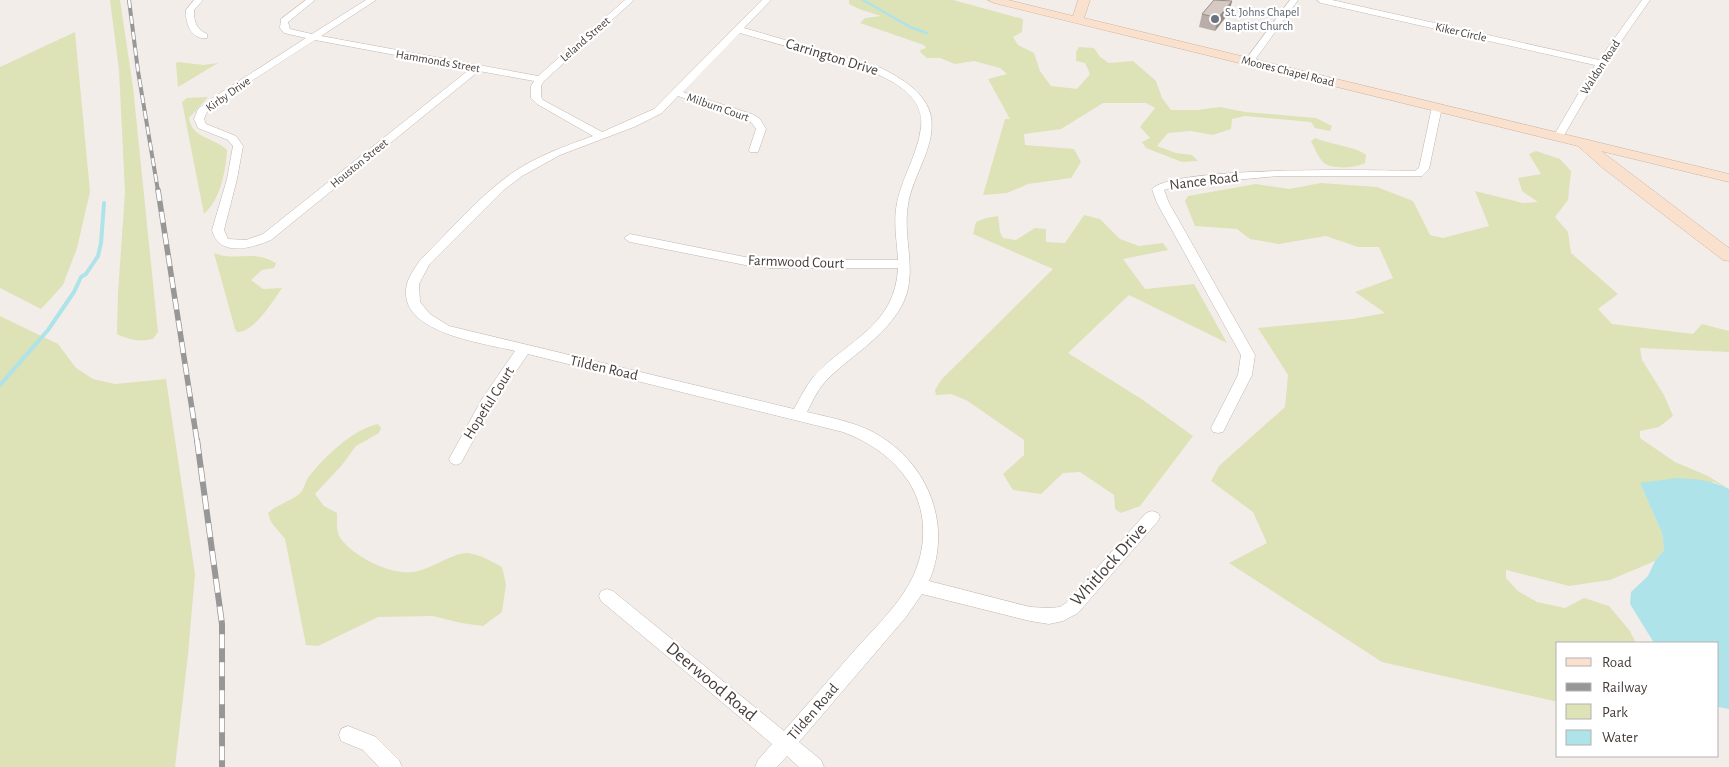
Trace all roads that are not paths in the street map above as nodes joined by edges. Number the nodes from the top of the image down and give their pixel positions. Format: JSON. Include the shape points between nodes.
{"nodes":[{"id":1,"x":199,"y":0,"type":"edge"},
{"id":2,"x":311,"y":0,"type":"edge"},
{"id":3,"x":372,"y":0,"type":"edge"},
{"id":4,"x":630,"y":0,"type":"edge"},
{"id":5,"x":767,"y":0,"type":"edge"},
{"id":6,"x":994,"y":0,"type":"edge"},
{"id":7,"x":1084,"y":0,"type":"edge"},
{"id":8,"x":1294,"y":0,"type":"edge"},
{"id":9,"x":1321,"y":0,"type":"edge"},
{"id":10,"x":1646,"y":0,"type":"edge"},
{"id":11,"x":1078,"y":20,"type":"junction"},
{"id":12,"x":737,"y":29,"type":"junction"},
{"id":13,"x":204,"y":36,"type":"dead end"},
{"id":14,"x":312,"y":38,"type":"junction"},
{"id":15,"x":1249,"y":62,"type":"junction"},
{"id":16,"x":1601,"y":63,"type":"junction"},
{"id":17,"x":477,"y":68,"type":"junction"},
{"id":18,"x":540,"y":79,"type":"junction"},
{"id":19,"x":676,"y":93,"type":"junction"},
{"id":20,"x":1437,"y":107,"type":"junction"},
{"id":21,"x":601,"y":136,"type":"junction"},
{"id":22,"x":1558,"y":137,"type":"junction"},
{"id":23,"x":1582,"y":143,"type":"junction"},
{"id":24,"x":754,"y":150,"type":"dead end"},
{"id":25,"x":1615,"y":150,"type":"junction"},
{"id":26,"x":1622,"y":174,"type":"junction"},
{"id":27,"x":1729,"y":178,"type":"edge"},
{"id":28,"x":630,"y":238,"type":"dead end"},
{"id":29,"x":236,"y":245,"type":"joint"},
{"id":30,"x":1729,"y":256,"type":"edge"},
{"id":31,"x":905,"y":264,"type":"junction"},
{"id":32,"x":524,"y":349,"type":"junction"},
{"id":33,"x":798,"y":415,"type":"junction"},
{"id":34,"x":1218,"y":428,"type":"dead end"},
{"id":35,"x":456,"y":459,"type":"dead end"},
{"id":36,"x":1152,"y":517,"type":"dead end"},
{"id":37,"x":919,"y":586,"type":"junction"},
{"id":38,"x":607,"y":596,"type":"dead end"},
{"id":39,"x":348,"y":735,"type":"dead end"},
{"id":40,"x":785,"y":743,"type":"junction"},
{"id":41,"x":392,"y":767,"type":"edge"},
{"id":42,"x":765,"y":767,"type":"edge"},
{"id":43,"x":814,"y":767,"type":"edge"}],
"edges":[{"from":1,"to":13,"type":"street","via":[[189,14],[194,30]]},
{"from":2,"to":14,"type":"street","name":"Hammonds Street","via":[[283,24],[292,33]]},
{"from":3,"to":14,"type":"street","name":"Kirby Drive"},
{"from":4,"to":18,"type":"street","name":"Leland Street"},
{"from":5,"to":12,"type":"street","name":"Tilden Road"},
{"from":6,"to":11,"type":"main road","name":"Moores Chapel Road"},
{"from":7,"to":11,"type":"main road"},
{"from":8,"to":15,"type":"street"},
{"from":9,"to":16,"type":"street","name":"Kiker Circle"},
{"from":10,"to":16,"type":"street","name":"Waldon Road"},
{"from":11,"to":15,"type":"main road","name":"Moores Chapel Road"},
{"from":12,"to":19,"type":"street","name":"Tilden Road"},
{"from":12,"to":31,"type":"street","name":"Carrington Drive","via":[[878,70],[899,81],[918,100],[927,126],[901,209]]},
{"from":14,"to":17,"type":"street","name":"Hammonds Street"},
{"from":14,"to":29,"type":"street","name":"Kirby Drive","via":[[214,101],[200,116],[202,126],[232,138],[238,146],[218,230],[221,239]]},
{"from":15,"to":20,"type":"main road","name":"Moores Chapel Road"},
{"from":16,"to":22,"type":"street","name":"Waldon Road"},
{"from":17,"to":18,"type":"street","name":"Hammonds Street"},
{"from":17,"to":29,"type":"street","name":"Houston Street","via":[[272,233],[252,243]]},
{"from":18,"to":21,"type":"street","via":[[535,92],[538,100]]},
{"from":19,"to":21,"type":"street","name":"Tilden Road","via":[[650,116]]},
{"from":19,"to":24,"type":"street","name":"Milburn Court","via":[[756,121],[761,129]]},
{"from":20,"to":22,"type":"main road","name":"Moores Chapel Road"},
{"from":20,"to":34,"type":"street","name":"Nance Road","via":[[1424,169],[1418,174],[1278,173],[1181,182],[1158,189],[1248,356],[1245,375]]},
{"from":21,"to":32,"type":"street","name":"Tilden Road","via":[[556,153],[518,174],[424,263],[414,279],[412,298],[415,307],[430,323]]},
{"from":22,"to":23,"type":"main road","name":"Moores Chapel Road"},
{"from":23,"to":25,"type":"main road","name":"Moores Chapel Road"},
{"from":23,"to":26,"type":"street","name":"Moores Chapel Road"},
{"from":25,"to":26,"type":"main road"},
{"from":25,"to":27,"type":"main road","name":"Moores Chapel Road"},
{"from":26,"to":30,"type":"main road","name":"Moores Chapel Road"},
{"from":28,"to":31,"type":"street","name":"Farmwood Court","via":[[770,264]]},
{"from":31,"to":33,"type":"street","name":"Carrington Drive","via":[[901,293],[890,315],[820,379],[810,390]]},
{"from":32,"to":33,"type":"street","name":"Tilden Road"},
{"from":32,"to":35,"type":"street","name":"Hopeful Court","via":[[500,382]]},
{"from":33,"to":37,"type":"street","name":"Tilden Road","via":[[846,427],[874,439],[893,453],[916,480],[928,505],[932,529],[926,568]]},
{"from":36,"to":37,"type":"street","name":"Whitlock Drive","via":[[1072,608],[1063,614],[1030,614]]},
{"from":37,"to":40,"type":"street","name":"Tilden Road"},
{"from":38,"to":40,"type":"street","name":"Deerwood Road"},
{"from":39,"to":41,"type":"street","via":[[369,743]]},
{"from":40,"to":42,"type":"street","name":"Tilden Road"},
{"from":40,"to":43,"type":"street","name":"Deerwood Road"}]}
